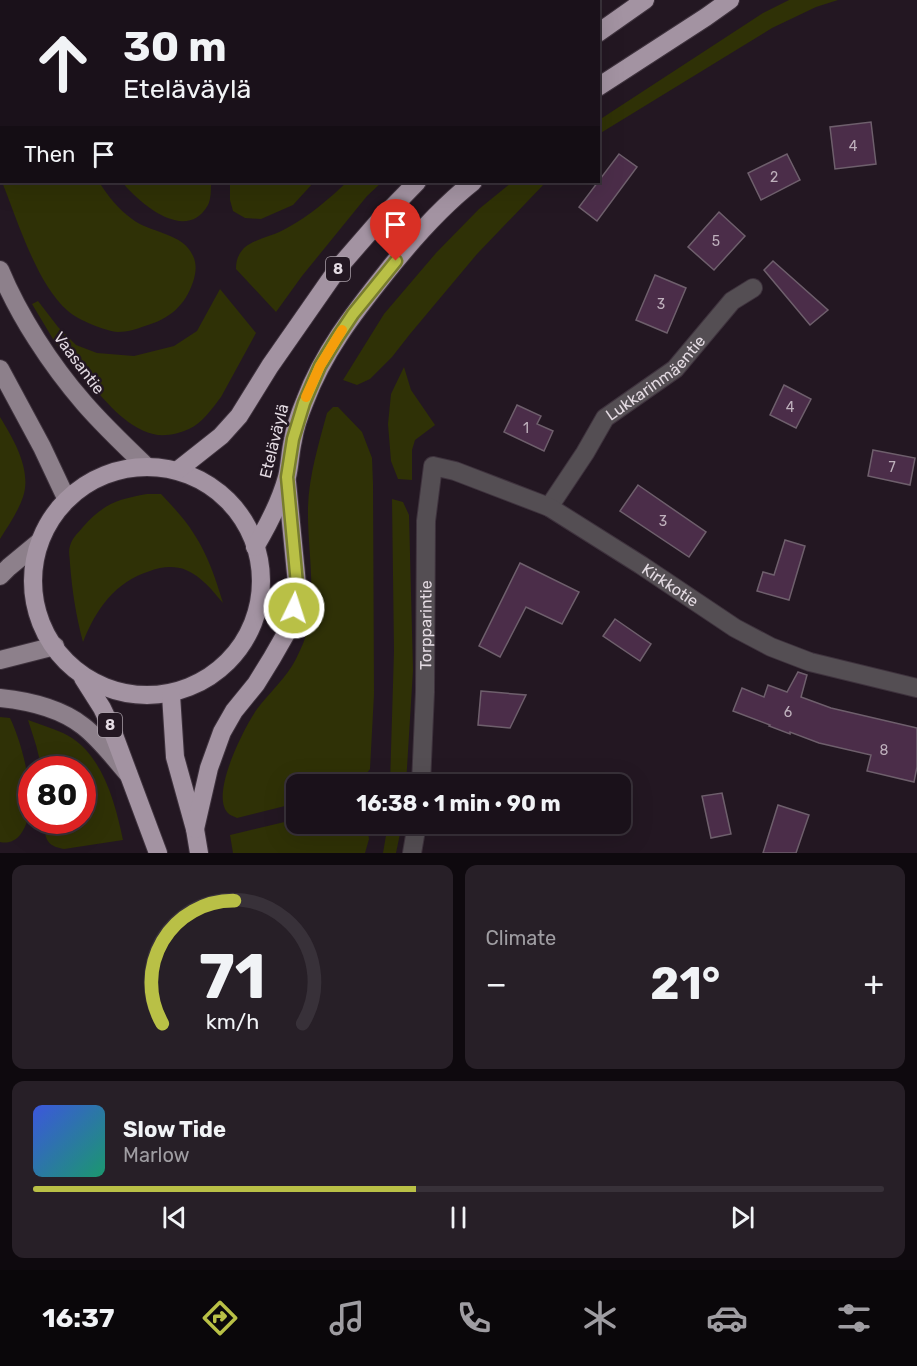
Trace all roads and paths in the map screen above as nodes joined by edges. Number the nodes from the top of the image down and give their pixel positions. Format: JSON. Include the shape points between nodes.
{"nodes":[{"id":1,"x":645,"y":0,"type":"edge"},
{"id":2,"x":730,"y":0,"type":"edge"},
{"id":3,"x":600,"y":32,"type":"edge"},
{"id":4,"x":600,"y":86,"type":"edge"},
{"id":5,"x":416,"y":183,"type":"edge"},
{"id":6,"x":472,"y":183,"type":"edge"},
{"id":7,"x":0,"y":270,"type":"edge"},
{"id":8,"x":753,"y":288,"type":"dead end"},
{"id":9,"x":0,"y":369,"type":"edge"},
{"id":10,"x":145,"y":465,"type":"junction"},
{"id":11,"x":433,"y":466,"type":"joint"},
{"id":12,"x":178,"y":470,"type":"junction"},
{"id":13,"x":287,"y":477,"type":"junction"},
{"id":14,"x":66,"y":498,"type":"junction"},
{"id":15,"x":549,"y":507,"type":"junction"},
{"id":16,"x":38,"y":543,"type":"junction"},
{"id":17,"x":255,"y":547,"type":"junction"},
{"id":18,"x":0,"y":576,"type":"edge"},
{"id":19,"x":55,"y":646,"type":"junction"},
{"id":20,"x":0,"y":660,"type":"edge"},
{"id":21,"x":83,"y":678,"type":"junction"},
{"id":22,"x":917,"y":687,"type":"edge"},
{"id":23,"x":171,"y":695,"type":"junction"},
{"id":24,"x":0,"y":698,"type":"edge"},
{"id":25,"x":421,"y":774,"type":"edge"},
{"id":26,"x":129,"y":776,"type":"junction"},
{"id":27,"x":195,"y":829,"type":"junction"},
{"id":28,"x":415,"y":834,"type":"edge"},
{"id":29,"x":158,"y":853,"type":"edge"},
{"id":30,"x":200,"y":853,"type":"edge"},
{"id":31,"x":412,"y":853,"type":"edge"}],
"edges":[{"from":1,"to":3,"type":"highway"},
{"from":2,"to":4,"type":"highway"},
{"from":5,"to":12,"type":"highway","name":"Eteläväylä","number":"8","via":[[339,267],[239,416],[221,436]]},
{"from":6,"to":13,"type":"highway","name":"Eteläväylä","number":"8","via":[[424,228],[337,338],[304,403]]},
{"from":7,"to":10,"type":"main road","name":"Vaasantie","via":[[56,368]]},
{"from":8,"to":15,"type":"street","name":"Lukkarinmäentie","via":[[732,301],[675,369],[605,418]]},
{"from":9,"to":14,"type":"main road"},
{"from":10,"to":12,"type":"highway"},
{"from":10,"to":14,"type":"highway","via":[[100,477]]},
{"from":11,"to":15,"type":"street","name":"Kirkkotie"},
{"from":11,"to":25,"type":"street","name":"Torpparintie","via":[[426,521]]},
{"from":12,"to":17,"type":"highway","via":[[196,477],[220,495],[246,527]]},
{"from":13,"to":17,"type":"highway","name":"Eteläväylä"},
{"from":13,"to":27,"type":"highway","via":[[297,584],[294,608],[288,630],[272,658],[222,732]]},
{"from":14,"to":16,"type":"highway","via":[[54,510]]},
{"from":15,"to":22,"type":"street","name":"Kirkkotie","via":[[735,628],[771,647],[810,662]]},
{"from":16,"to":18,"type":"main road"},
{"from":16,"to":19,"type":"highway","via":[[33,583]]},
{"from":17,"to":23,"type":"highway","via":[[257,607],[245,644],[202,683]]},
{"from":19,"to":20,"type":"main road"},
{"from":19,"to":21,"type":"highway"},
{"from":21,"to":23,"type":"highway","via":[[133,695]]},
{"from":21,"to":26,"type":"highway","number":"8","via":[[111,727]]},
{"from":23,"to":27,"type":"highway","via":[[175,757]]},
{"from":24,"to":26,"type":"main road","via":[[41,705],[74,720]]},
{"from":26,"to":29,"type":"highway","number":"8"},
{"from":27,"to":30,"type":"highway"},
{"from":28,"to":31,"type":"street"}]}
